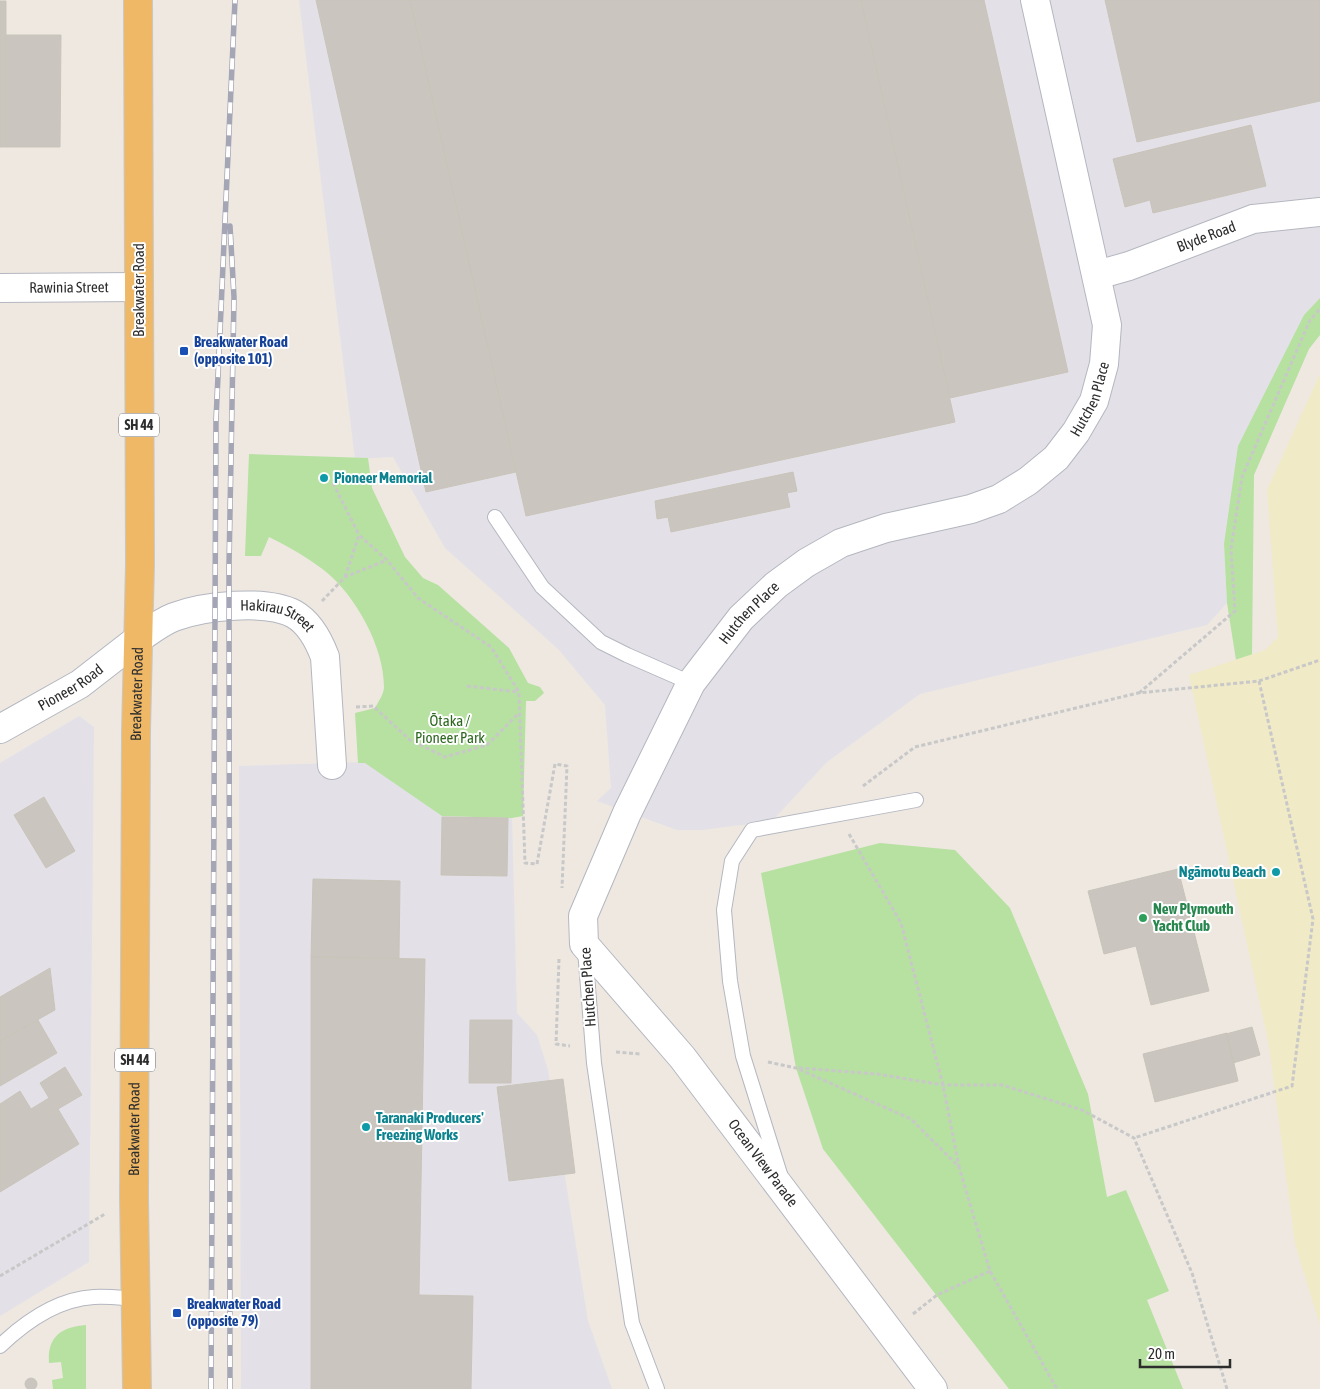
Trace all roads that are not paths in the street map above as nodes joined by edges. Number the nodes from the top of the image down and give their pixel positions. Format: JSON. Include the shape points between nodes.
{"nodes":[{"id":1,"x":138,"y":0,"type":"edge"},
{"id":2,"x":1035,"y":0,"type":"edge"},
{"id":3,"x":1320,"y":212,"type":"edge"},
{"id":4,"x":1097,"y":275,"type":"junction"},
{"id":5,"x":139,"y":287,"type":"junction"},
{"id":6,"x":0,"y":288,"type":"edge"},
{"id":7,"x":495,"y":517,"type":"dead end"},
{"id":8,"x":138,"y":639,"type":"junction"},
{"id":9,"x":691,"y":683,"type":"junction"},
{"id":10,"x":0,"y":729,"type":"edge"},
{"id":11,"x":332,"y":765,"type":"dead end"},
{"id":12,"x":916,"y":800,"type":"dead end"},
{"id":13,"x":584,"y":944,"type":"junction"},
{"id":14,"x":785,"y":1190,"type":"junction"},
{"id":15,"x":136,"y":1299,"type":"junction"},
{"id":16,"x":0,"y":1346,"type":"edge"},
{"id":17,"x":137,"y":1389,"type":"edge"},
{"id":18,"x":657,"y":1389,"type":"edge"},
{"id":19,"x":933,"y":1389,"type":"edge"}],
"edges":[{"from":1,"to":5,"type":"highway","name":"Breakwater Road","number":"SH 44"},
{"from":2,"to":4,"type":"street","name":"Hutchen Place"},
{"from":3,"to":4,"type":"street","name":"Blyde Road","via":[[1253,219]]},
{"from":4,"to":9,"type":"street","name":"Hutchen Place","via":[[1107,325],[1104,364],[1094,401],[1056,458],[1028,482],[999,499],[886,528],[841,543],[806,563],[776,585],[741,618]]},
{"from":5,"to":6,"type":"street","name":"Rawinia Street"},
{"from":5,"to":8,"type":"highway","name":"Breakwater Road","number":"SH 44"},
{"from":7,"to":9,"type":"lane","via":[[542,587],[602,642]]},
{"from":8,"to":10,"type":"street","name":"Pioneer Road","via":[[80,684]]},
{"from":8,"to":11,"type":"street","name":"Hakirau Street","via":[[174,618],[196,611],[250,605],[289,612],[303,621],[319,642],[324,657]]},
{"from":8,"to":15,"type":"highway","name":"Breakwater Road","number":"SH 44"},
{"from":9,"to":13,"type":"street","name":"Hutchen Place","via":[[627,813],[583,916]]},
{"from":12,"to":14,"type":"lane","via":[[752,830],[732,862],[724,910],[730,981],[743,1056]]},
{"from":13,"to":14,"type":"street","name":"Ocean View Parade","via":[[682,1057]]},
{"from":13,"to":18,"type":"lane","name":"Hutchen Place","via":[[606,1156],[632,1323]]},
{"from":14,"to":19,"type":"street","name":"Ocean View Parade"},
{"from":15,"to":16,"type":"lane","via":[[95,1296],[69,1301],[30,1321]]},
{"from":15,"to":17,"type":"highway","name":"Breakwater Road","number":"SH 44"}]}
